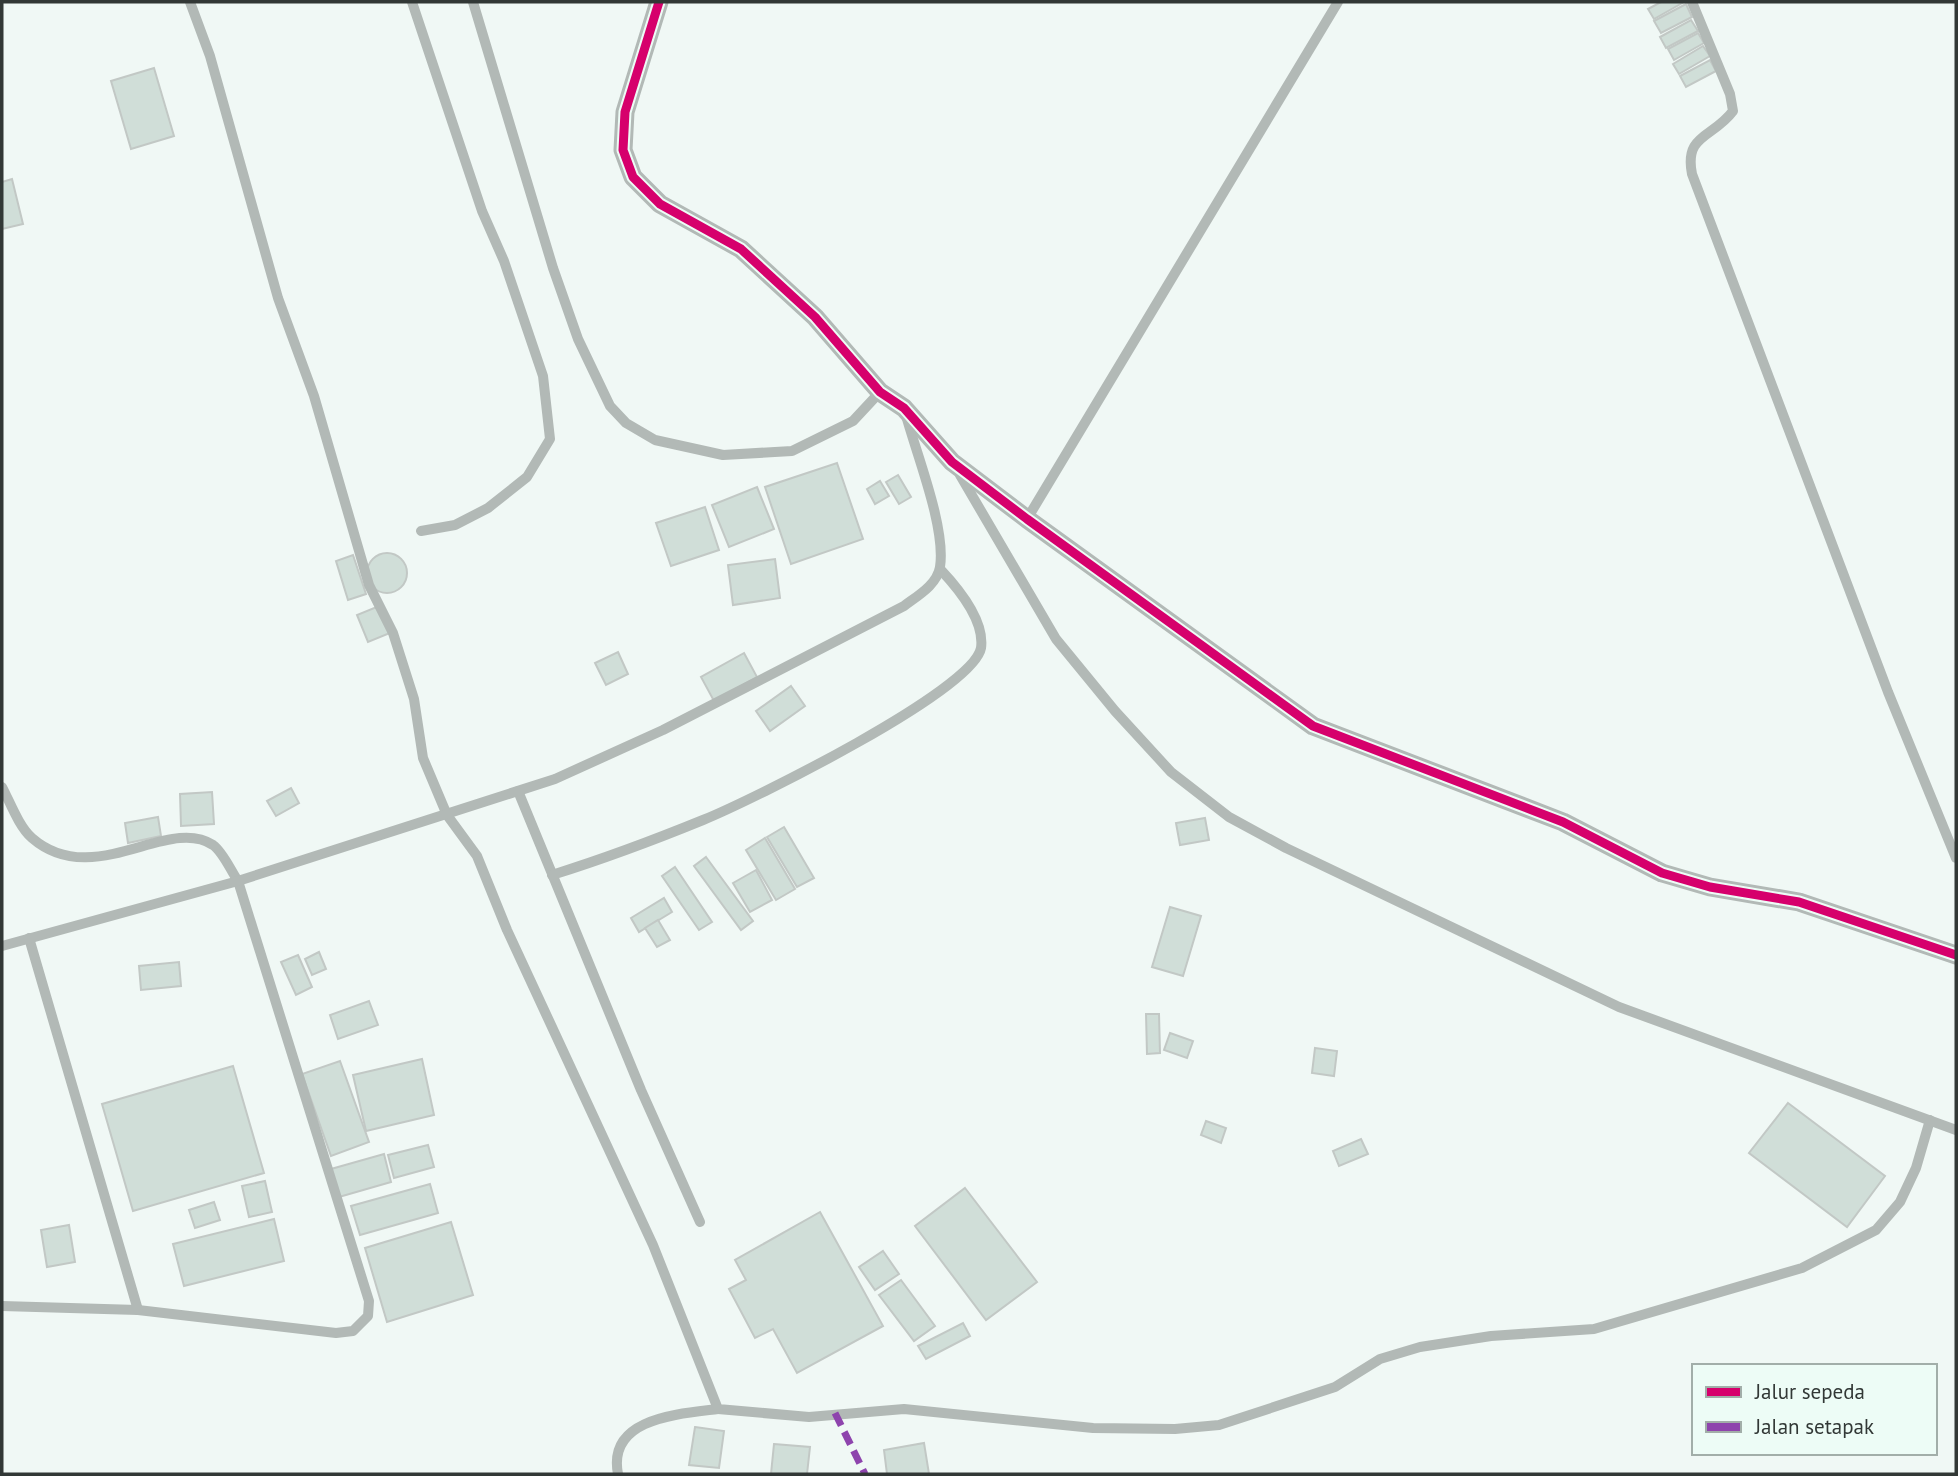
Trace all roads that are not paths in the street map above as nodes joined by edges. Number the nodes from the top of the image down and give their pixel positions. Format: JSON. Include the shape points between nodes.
{"nodes":[{"id":1,"x":190,"y":2,"type":"edge"},
{"id":2,"x":412,"y":2,"type":"edge"},
{"id":3,"x":473,"y":2,"type":"edge"},
{"id":4,"x":659,"y":2,"type":"edge"},
{"id":5,"x":1338,"y":2,"type":"edge"},
{"id":6,"x":1692,"y":2,"type":"edge"},
{"id":7,"x":880,"y":391,"type":"junction"},
{"id":8,"x":904,"y":408,"type":"junction"},
{"id":9,"x":952,"y":462,"type":"junction"},
{"id":10,"x":1027,"y":519,"type":"junction"},
{"id":11,"x":421,"y":531,"type":"dead end"},
{"id":12,"x":940,"y":569,"type":"junction"},
{"id":13,"x":2,"y":787,"type":"edge"},
{"id":14,"x":517,"y":792,"type":"junction"},
{"id":15,"x":447,"y":815,"type":"junction"},
{"id":16,"x":1956,"y":858,"type":"edge"},
{"id":17,"x":552,"y":875,"type":"junction"},
{"id":18,"x":238,"y":880,"type":"junction"},
{"id":19,"x":29,"y":938,"type":"junction"},
{"id":20,"x":2,"y":946,"type":"edge"},
{"id":21,"x":1956,"y":955,"type":"edge"},
{"id":22,"x":1930,"y":1120,"type":"junction"},
{"id":23,"x":1956,"y":1129,"type":"edge"},
{"id":24,"x":700,"y":1222,"type":"dead end"},
{"id":25,"x":2,"y":1306,"type":"edge"},
{"id":26,"x":138,"y":1310,"type":"junction"},
{"id":27,"x":718,"y":1409,"type":"junction"},
{"id":28,"x":618,"y":1474,"type":"edge"}],
"edges":[{"from":1,"to":15,"type":"lane","via":[[369,585],[397,646],[414,699],[423,758]]},
{"from":2,"to":11,"type":"lane","via":[[543,376],[551,439],[527,477],[488,508],[455,524]]},
{"from":3,"to":7,"type":"lane","via":[[578,339],[610,405],[626,423],[655,440],[723,455],[792,451],[853,421]]},
{"from":4,"to":7,"type":"street","via":[[625,112],[623,150],[633,177],[660,204],[741,249],[815,317]]},
{"from":5,"to":10,"type":"lane"},
{"from":6,"to":16,"type":"lane","via":[[1733,111],[1695,143],[1688,156],[1692,174],[1888,692]]},
{"from":7,"to":8,"type":"street"},
{"from":8,"to":9,"type":"street"},
{"from":8,"to":12,"type":"lane","via":[[939,532]]},
{"from":9,"to":10,"type":"street"},
{"from":9,"to":22,"type":"lane","via":[[1056,639],[1171,772],[1229,817],[1619,1007]]},
{"from":10,"to":21,"type":"street","via":[[1313,726],[1563,822],[1662,873],[1710,887],[1800,902]]},
{"from":12,"to":14,"type":"lane","via":[[929,588],[904,607],[663,730]]},
{"from":12,"to":17,"type":"lane","via":[[978,627],[981,646],[976,661],[962,676],[888,724],[752,797],[704,820]]},
{"from":13,"to":18,"type":"lane","via":[[30,837],[57,855],[89,859],[187,837],[213,846]]},
{"from":14,"to":15,"type":"lane"},
{"from":14,"to":17,"type":"lane"},
{"from":15,"to":18,"type":"lane"},
{"from":15,"to":27,"type":"lane","via":[[477,856],[653,1245]]},
{"from":17,"to":24,"type":"lane"},
{"from":18,"to":19,"type":"lane"},
{"from":18,"to":26,"type":"lane","via":[[369,1301],[368,1316],[353,1331],[336,1333]]},
{"from":19,"to":20,"type":"lane"},
{"from":19,"to":26,"type":"lane"},
{"from":22,"to":23,"type":"lane"},
{"from":22,"to":27,"type":"lane","via":[[1910,1180],[1876,1230],[1802,1268],[1594,1329],[1491,1336],[1420,1347],[1380,1359],[1335,1387],[1219,1425],[1093,1428],[904,1409],[809,1418]]},
{"from":25,"to":26,"type":"lane"},
{"from":27,"to":28,"type":"lane","via":[[660,1417],[637,1430],[619,1443]]}]}
